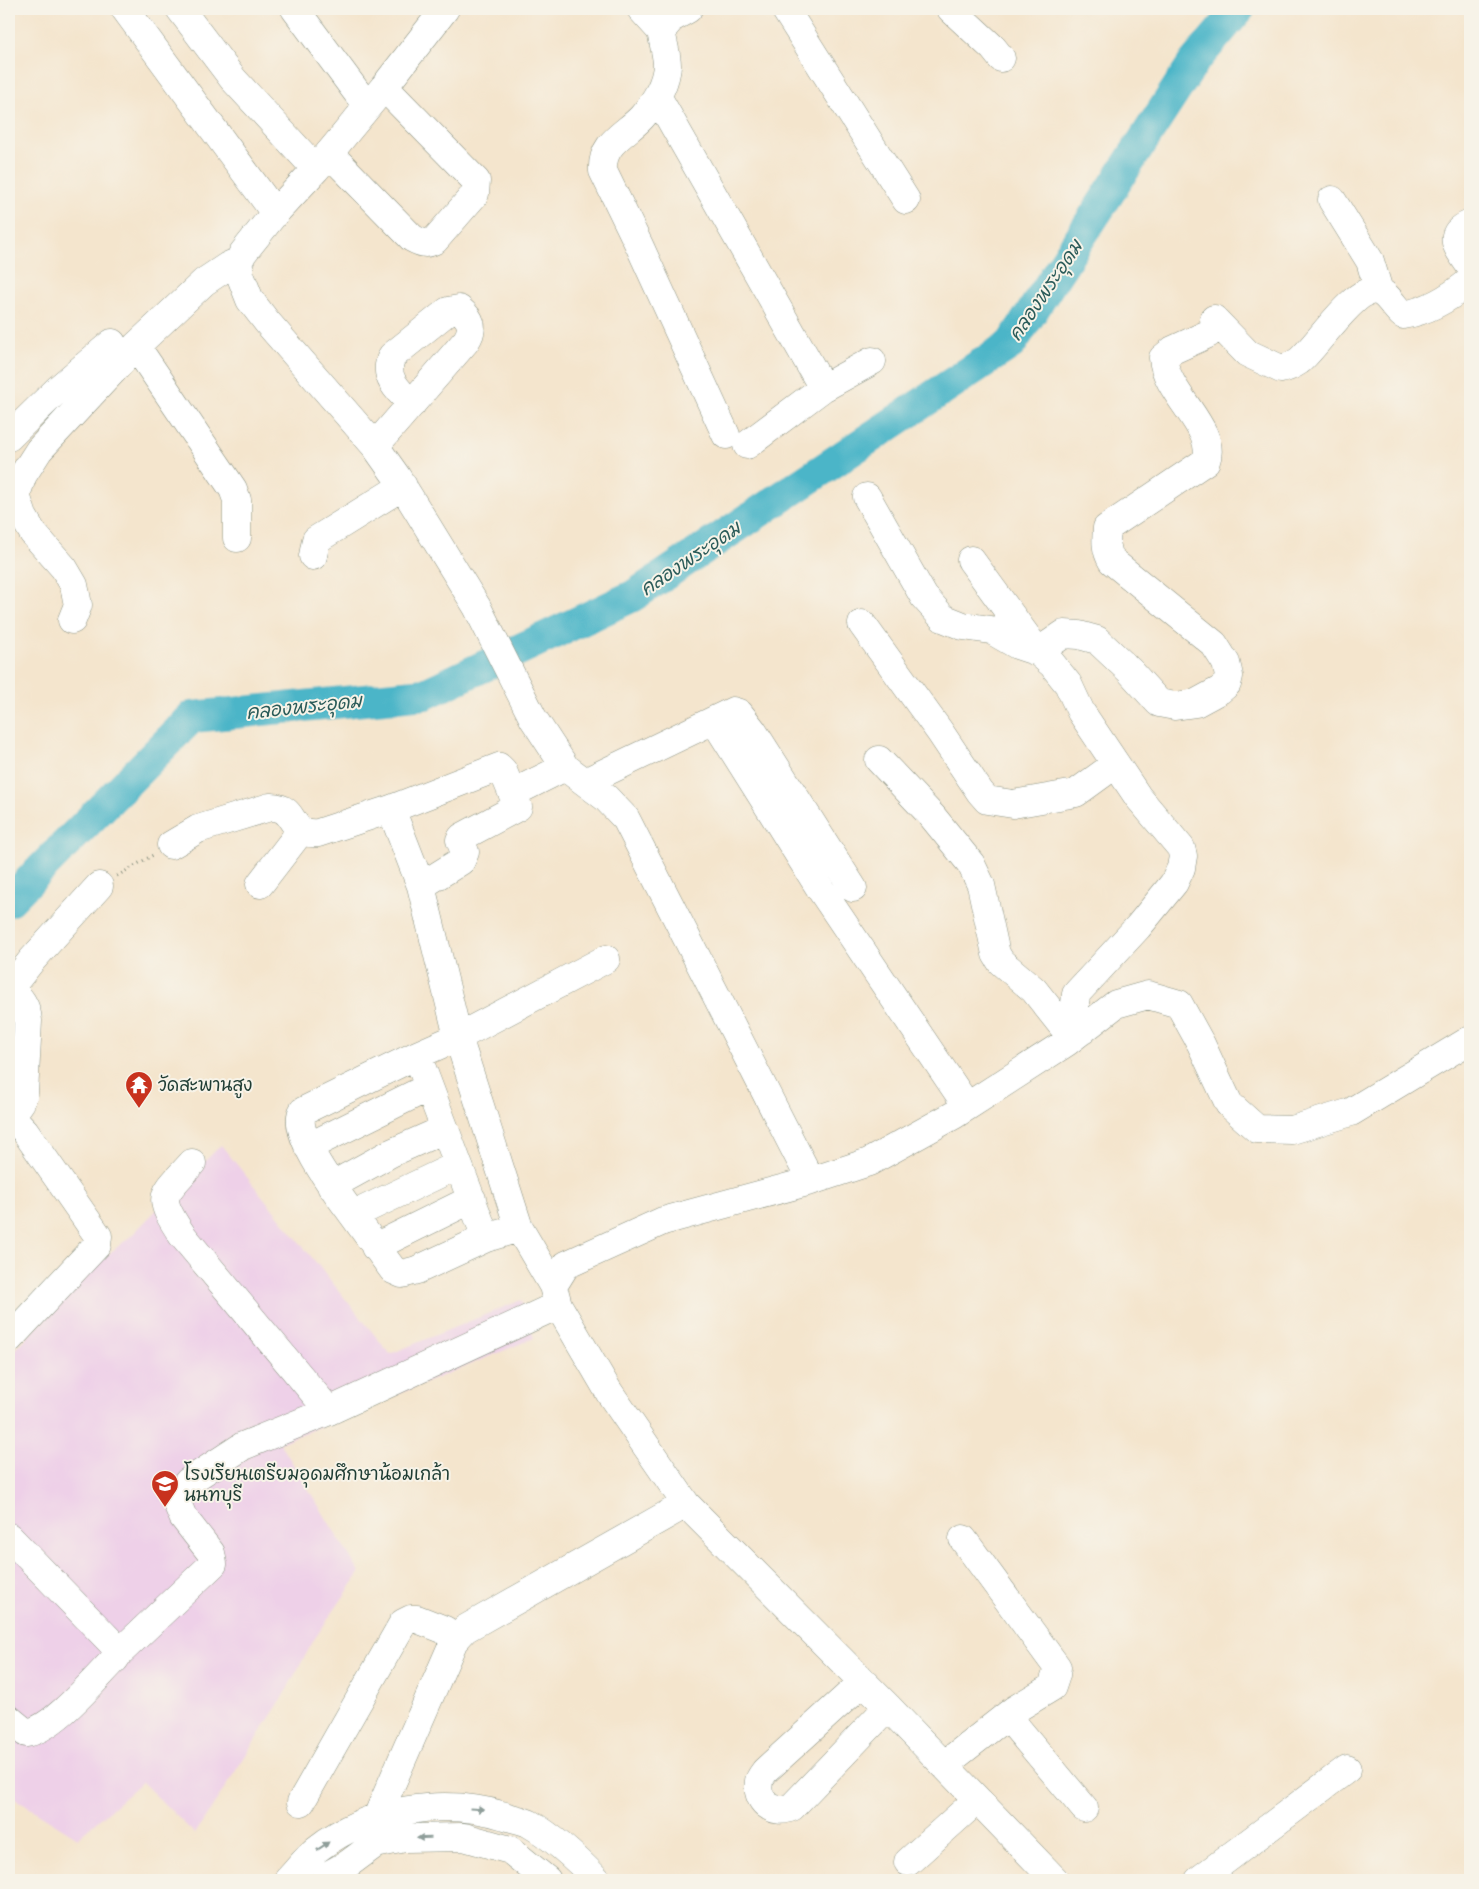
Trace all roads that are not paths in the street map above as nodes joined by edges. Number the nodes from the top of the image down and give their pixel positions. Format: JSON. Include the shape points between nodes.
{"nodes":[{"id":1,"x":125,"y":9,"type":"edge"},
{"id":2,"x":180,"y":9,"type":"edge"},
{"id":3,"x":295,"y":9,"type":"edge"},
{"id":4,"x":445,"y":9,"type":"edge"},
{"id":5,"x":642,"y":9,"type":"edge"},
{"id":6,"x":688,"y":9,"type":"edge"},
{"id":7,"x":786,"y":9,"type":"edge"},
{"id":8,"x":951,"y":9,"type":"edge"},
{"id":9,"x":661,"y":31,"type":"junction"},
{"id":10,"x":1001,"y":58,"type":"dead end"},
{"id":11,"x":657,"y":96,"type":"junction"},
{"id":12,"x":376,"y":97,"type":"junction"},
{"id":13,"x":323,"y":161,"type":"junction"},
{"id":14,"x":906,"y":200,"type":"dead end"},
{"id":15,"x":1332,"y":200,"type":"dead end"},
{"id":16,"x":275,"y":213,"type":"junction"},
{"id":17,"x":1470,"y":224,"type":"edge"},
{"id":18,"x":239,"y":261,"type":"junction"},
{"id":19,"x":1470,"y":266,"type":"edge"},
{"id":20,"x":1470,"y":281,"type":"edge"},
{"id":21,"x":1379,"y":291,"type":"junction"},
{"id":22,"x":124,"y":344,"type":"junction"},
{"id":23,"x":872,"y":361,"type":"dead end"},
{"id":24,"x":823,"y":388,"type":"junction"},
{"id":25,"x":412,"y":404,"type":"dead end"},
{"id":26,"x":9,"y":437,"type":"edge"},
{"id":27,"x":376,"y":446,"type":"junction"},
{"id":28,"x":402,"y":486,"type":"junction"},
{"id":29,"x":867,"y":497,"type":"dead end"},
{"id":30,"x":237,"y":538,"type":"dead end"},
{"id":31,"x":313,"y":556,"type":"dead end"},
{"id":32,"x":971,"y":560,"type":"dead end"},
{"id":33,"x":72,"y":620,"type":"dead end"},
{"id":34,"x":862,"y":624,"type":"dead end"},
{"id":35,"x":1038,"y":652,"type":"junction"},
{"id":36,"x":714,"y":720,"type":"junction"},
{"id":37,"x":879,"y":760,"type":"dead end"},
{"id":38,"x":1116,"y":764,"type":"junction"},
{"id":39,"x":575,"y":774,"type":"junction"},
{"id":40,"x":513,"y":793,"type":"junction"},
{"id":41,"x":391,"y":809,"type":"junction"},
{"id":42,"x":300,"y":832,"type":"junction"},
{"id":43,"x":171,"y":845,"type":"road end"},
{"id":44,"x":260,"y":884,"type":"dead end"},
{"id":45,"x":99,"y":886,"type":"road end"},
{"id":46,"x":422,"y":886,"type":"junction"},
{"id":47,"x":852,"y":888,"type":"dead end"},
{"id":48,"x":606,"y":959,"type":"dead end"},
{"id":49,"x":9,"y":988,"type":"edge"},
{"id":50,"x":1078,"y":1034,"type":"junction"},
{"id":51,"x":458,"y":1037,"type":"junction"},
{"id":52,"x":1470,"y":1040,"type":"edge"},
{"id":53,"x":417,"y":1055,"type":"junction"},
{"id":54,"x":429,"y":1087,"type":"junction"},
{"id":55,"x":967,"y":1106,"type":"junction"},
{"id":56,"x":10,"y":1115,"type":"edge"},
{"id":57,"x":490,"y":1137,"type":"junction"},
{"id":58,"x":308,"y":1148,"type":"junction"},
{"id":59,"x":452,"y":1149,"type":"junction"},
{"id":60,"x":192,"y":1163,"type":"dead end"},
{"id":61,"x":811,"y":1181,"type":"junction"},
{"id":62,"x":331,"y":1186,"type":"junction"},
{"id":63,"x":472,"y":1199,"type":"junction"},
{"id":64,"x":353,"y":1215,"type":"junction"},
{"id":65,"x":518,"y":1228,"type":"junction"},
{"id":66,"x":486,"y":1238,"type":"junction"},
{"id":67,"x":375,"y":1247,"type":"junction"},
{"id":68,"x":555,"y":1295,"type":"junction"},
{"id":69,"x":9,"y":1339,"type":"edge"},
{"id":70,"x":329,"y":1411,"type":"junction"},
{"id":71,"x":686,"y":1504,"type":"junction"},
{"id":72,"x":9,"y":1537,"type":"edge"},
{"id":73,"x":963,"y":1539,"type":"dead end"},
{"id":74,"x":454,"y":1641,"type":"junction"},
{"id":75,"x":119,"y":1653,"type":"junction"},
{"id":76,"x":863,"y":1682,"type":"junction"},
{"id":77,"x":888,"y":1707,"type":"junction"},
{"id":78,"x":1007,"y":1716,"type":"junction"},
{"id":79,"x":9,"y":1718,"type":"edge"},
{"id":80,"x":944,"y":1765,"type":"junction"},
{"id":81,"x":1347,"y":1769,"type":"dead end"},
{"id":82,"x":977,"y":1800,"type":"junction"},
{"id":83,"x":301,"y":1802,"type":"dead end"},
{"id":84,"x":1084,"y":1808,"type":"dead end"},
{"id":85,"x":377,"y":1817,"type":"junction"},
{"id":86,"x":376,"y":1844,"type":"junction"},
{"id":87,"x":908,"y":1862,"type":"dead end"},
{"id":88,"x":348,"y":1872,"type":"edge"},
{"id":89,"x":288,"y":1880,"type":"edge"},
{"id":90,"x":325,"y":1880,"type":"edge"},
{"id":91,"x":547,"y":1880,"type":"edge"},
{"id":92,"x":597,"y":1880,"type":"edge"},
{"id":93,"x":1055,"y":1880,"type":"edge"},
{"id":94,"x":1199,"y":1880,"type":"edge"}],
"edges":[{"from":1,"to":16,"type":"street"},
{"from":2,"to":13,"type":"street","via":[[233,79]]},
{"from":3,"to":12,"type":"street"},
{"from":4,"to":12,"type":"street"},
{"from":5,"to":9,"type":"street"},
{"from":6,"to":9,"type":"street","via":[[672,18]]},
{"from":7,"to":14,"type":"street"},
{"from":8,"to":10,"type":"street"},
{"from":9,"to":11,"type":"street","via":[[667,65]]},
{"from":11,"to":24,"type":"street"},
{"from":11,"to":24,"type":"street","via":[[641,118],[606,152],[603,172],[736,440]]},
{"from":12,"to":13,"type":"street"},
{"from":12,"to":13,"type":"street","via":[[476,181],[475,194],[435,240],[422,243],[412,238]]},
{"from":13,"to":16,"type":"street"},
{"from":15,"to":21,"type":"street","via":[[1370,261]]},
{"from":16,"to":18,"type":"street"},
{"from":17,"to":19,"type":"street","via":[[1457,232],[1456,241]]},
{"from":18,"to":22,"type":"street","via":[[204,282]]},
{"from":18,"to":27,"type":"street","via":[[239,272],[250,300]]},
{"from":20,"to":21,"type":"street","via":[[1438,303],[1403,315]]},
{"from":21,"to":35,"type":"street","via":[[1370,291],[1353,302],[1300,360],[1281,369],[1247,353],[1211,326],[1163,358],[1168,380],[1206,436],[1209,452],[1206,461],[1108,528],[1107,553],[1112,561],[1214,644],[1226,663],[1227,684],[1196,704],[1175,706],[1159,703],[1097,640],[1064,634]]},
{"from":22,"to":26,"type":"street","via":[[57,390]]},
{"from":22,"to":30,"type":"street","via":[[233,488],[237,500]]},
{"from":22,"to":33,"type":"street","via":[[39,450],[22,475],[16,495],[33,533],[74,585],[78,605]]},
{"from":23,"to":24,"type":"street"},
{"from":25,"to":27,"type":"street"},
{"from":27,"to":28,"type":"street"},
{"from":28,"to":31,"type":"street","via":[[316,540]]},
{"from":28,"to":39,"type":"street","via":[[477,607],[533,718]]},
{"from":29,"to":35,"type":"street","via":[[924,597],[943,618],[963,626],[990,630]]},
{"from":32,"to":35,"type":"street"},
{"from":34,"to":38,"type":"street","via":[[988,800],[1013,804],[1076,793]]},
{"from":35,"to":38,"type":"street","via":[[1068,684],[1081,712]]},
{"from":36,"to":39,"type":"street"},
{"from":36,"to":47,"type":"street","via":[[733,711],[753,731]]},
{"from":36,"to":55,"type":"street","via":[[821,890]]},
{"from":37,"to":50,"type":"street","via":[[932,816],[971,864],[981,885],[996,954],[1001,962]]},
{"from":38,"to":50,"type":"street","via":[[1138,797],[1181,848],[1183,856],[1174,883],[1076,994],[1073,1024]]},
{"from":39,"to":40,"type":"street"},
{"from":39,"to":61,"type":"street","via":[[606,798],[626,819]]},
{"from":40,"to":41,"type":"street","via":[[503,771],[495,768]]},
{"from":40,"to":46,"type":"street","via":[[518,807],[462,837],[465,856],[461,861]]},
{"from":41,"to":42,"type":"street","via":[[318,833]]},
{"from":41,"to":46,"type":"street"},
{"from":42,"to":43,"type":"street","via":[[286,811],[270,807],[198,829]]},
{"from":42,"to":44,"type":"street"},
{"from":45,"to":49,"type":"street"},
{"from":46,"to":51,"type":"street"},
{"from":48,"to":51,"type":"street"},
{"from":49,"to":56,"type":"street","via":[[22,1000],[28,1021],[24,1092],[21,1102]]},
{"from":50,"to":52,"type":"street","via":[[1116,1004],[1148,995],[1179,1004],[1229,1104],[1257,1129],[1292,1130],[1351,1112]]},
{"from":50,"to":55,"type":"street"},
{"from":51,"to":53,"type":"street"},
{"from":51,"to":57,"type":"street"},
{"from":53,"to":54,"type":"street"},
{"from":53,"to":58,"type":"street","via":[[303,1111],[300,1124]]},
{"from":54,"to":58,"type":"street"},
{"from":54,"to":59,"type":"street"},
{"from":55,"to":61,"type":"street","via":[[869,1162]]},
{"from":56,"to":69,"type":"street","via":[[25,1131],[98,1236],[97,1245]]},
{"from":57,"to":59,"type":"street"},
{"from":57,"to":65,"type":"street"},
{"from":58,"to":62,"type":"street"},
{"from":59,"to":62,"type":"street","via":[[391,1153]]},
{"from":59,"to":63,"type":"street"},
{"from":59,"to":64,"type":"street"},
{"from":60,"to":70,"type":"street","via":[[165,1194],[164,1205],[168,1215]]},
{"from":61,"to":68,"type":"street","via":[[662,1221],[566,1265]]},
{"from":62,"to":64,"type":"street"},
{"from":63,"to":66,"type":"street"},
{"from":63,"to":67,"type":"street"},
{"from":64,"to":67,"type":"street"},
{"from":65,"to":66,"type":"street"},
{"from":65,"to":68,"type":"street"},
{"from":66,"to":67,"type":"street","via":[[402,1274],[393,1270]]},
{"from":68,"to":70,"type":"street"},
{"from":68,"to":71,"type":"street","via":[[609,1392]]},
{"from":70,"to":75,"type":"street","via":[[244,1446],[188,1482],[179,1493],[177,1503],[211,1553],[213,1564]]},
{"from":71,"to":74,"type":"street","via":[[465,1629]]},
{"from":71,"to":76,"type":"street"},
{"from":72,"to":75,"type":"street"},
{"from":73,"to":78,"type":"street","via":[[1057,1667],[1052,1686]]},
{"from":74,"to":83,"type":"street","via":[[445,1630],[417,1619],[403,1623]]},
{"from":74,"to":85,"type":"street"},
{"from":75,"to":79,"type":"street","via":[[43,1728],[26,1733]]},
{"from":76,"to":77,"type":"street"},
{"from":76,"to":77,"type":"street","via":[[765,1770],[759,1779],[759,1788],[766,1804],[776,1810],[792,1807]]},
{"from":77,"to":80,"type":"street"},
{"from":78,"to":80,"type":"street"},
{"from":78,"to":84,"type":"street"},
{"from":80,"to":82,"type":"street"},
{"from":81,"to":94,"type":"street"},
{"from":82,"to":87,"type":"street"},
{"from":82,"to":93,"type":"street"},
{"from":85,"to":86,"type":"street"},
{"from":89,"to":85,"type":"street","one_way":true,"via":[[316,1850],[349,1829]]},
{"from":85,"to":92,"type":"street","one_way":true,"via":[[436,1806],[486,1810],[529,1824],[570,1853]]},
{"from":86,"to":88,"type":"street"},
{"from":91,"to":86,"type":"street","one_way":true,"via":[[510,1850],[464,1837],[405,1838]]},
{"from":88,"to":90,"type":"street","via":[[332,1873]]}]}
